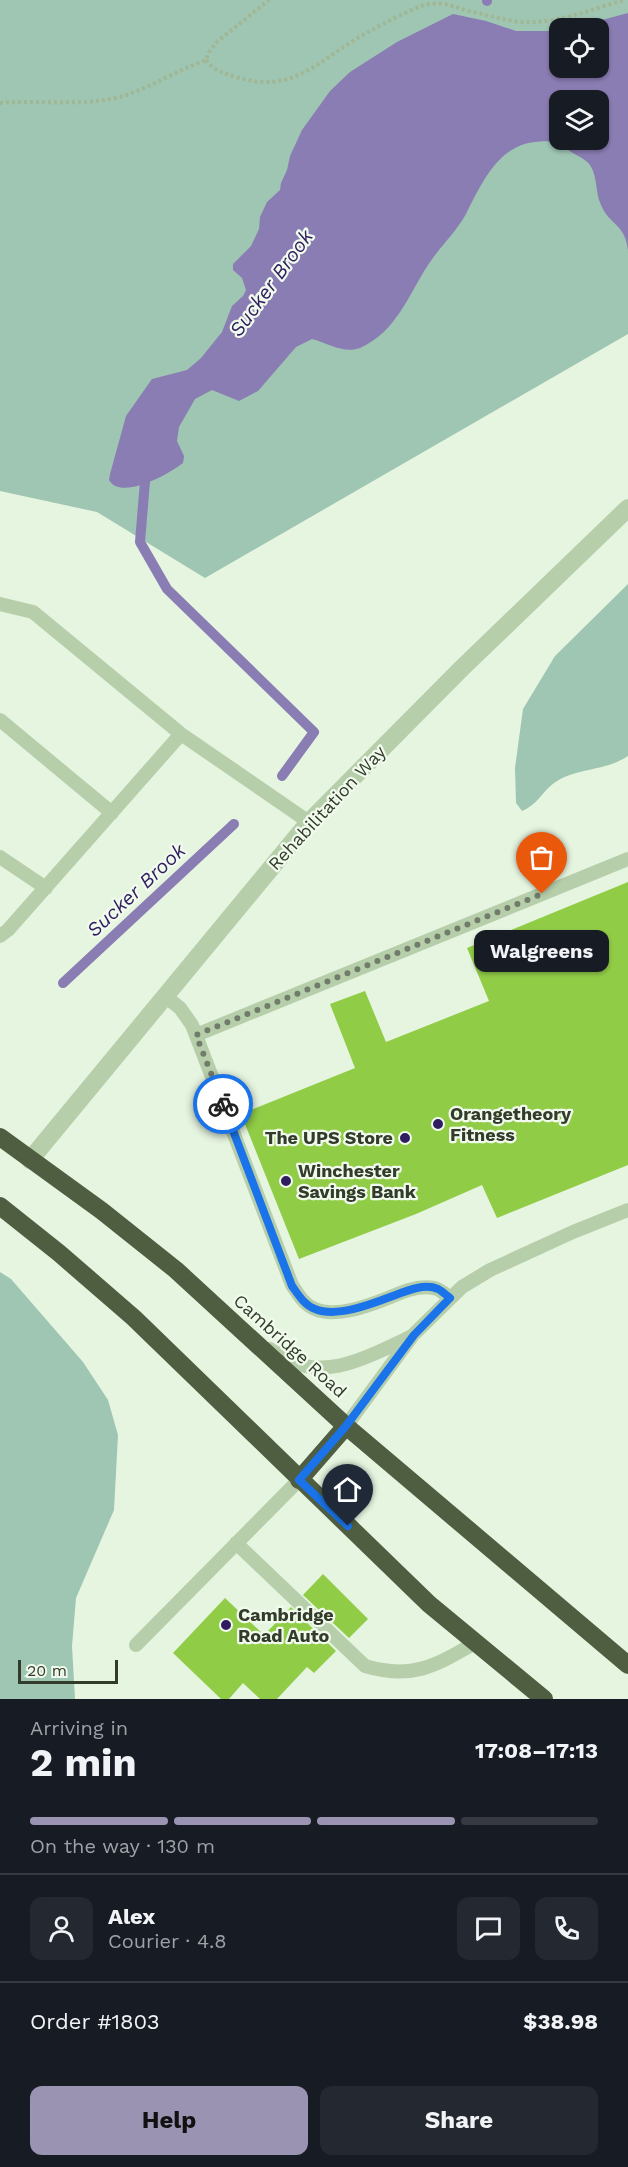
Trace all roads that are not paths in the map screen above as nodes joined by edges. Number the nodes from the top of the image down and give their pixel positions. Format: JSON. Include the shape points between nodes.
{"nodes":[{"id":1,"x":628,"y":508,"type":"edge"},
{"id":2,"x":0,"y":604,"type":"edge"},
{"id":3,"x":0,"y":720,"type":"edge"},
{"id":4,"x":181,"y":734,"type":"junction"},
{"id":5,"x":112,"y":813,"type":"junction"},
{"id":6,"x":309,"y":822,"type":"junction"},
{"id":7,"x":0,"y":857,"type":"edge"},
{"id":8,"x":628,"y":859,"type":"edge"},
{"id":9,"x":46,"y":888,"type":"junction"},
{"id":10,"x":0,"y":936,"type":"edge"},
{"id":11,"x":165,"y":996,"type":"junction"},
{"id":12,"x":196,"y":1035,"type":"junction"},
{"id":13,"x":0,"y":1137,"type":"edge"},
{"id":14,"x":30,"y":1160,"type":"junction"},
{"id":15,"x":0,"y":1206,"type":"edge"},
{"id":16,"x":628,"y":1210,"type":"edge"},
{"id":17,"x":450,"y":1298,"type":"junction"},
{"id":18,"x":414,"y":1335,"type":"junction"},
{"id":19,"x":248,"y":1336,"type":"junction"},
{"id":20,"x":346,"y":1426,"type":"junction"},
{"id":21,"x":299,"y":1480,"type":"junction"},
{"id":22,"x":237,"y":1543,"type":"junction"},
{"id":23,"x":475,"y":1643,"type":"junction"},
{"id":24,"x":136,"y":1645,"type":"dead end"},
{"id":25,"x":628,"y":1665,"type":"edge"},
{"id":26,"x":544,"y":1699,"type":"edge"}],
"edges":[{"from":1,"to":6,"type":"street","name":"Rehabilitation Way"},
{"from":2,"to":4,"type":"lane","via":[[33,612]]},
{"from":3,"to":5,"type":"lane"},
{"from":4,"to":5,"type":"lane"},
{"from":4,"to":6,"type":"lane"},
{"from":5,"to":9,"type":"lane"},
{"from":6,"to":11,"type":"street","name":"Rehabilitation Way"},
{"from":7,"to":9,"type":"lane"},
{"from":8,"to":12,"type":"lane"},
{"from":9,"to":10,"type":"lane"},
{"from":11,"to":12,"type":"lane","via":[[185,1014]]},
{"from":11,"to":14,"type":"street","name":"Rehabilitation Way"},
{"from":12,"to":17,"type":"lane","via":[[292,1286],[301,1298],[315,1310],[332,1311],[425,1287],[440,1290]]},
{"from":13,"to":14,"type":"highway","name":"Cambridge Road"},
{"from":14,"to":19,"type":"highway","name":"Cambridge Road","via":[[176,1270]]},
{"from":15,"to":21,"type":"highway","via":[[134,1318]]},
{"from":16,"to":17,"type":"lane","via":[[490,1270]]},
{"from":17,"to":18,"type":"lane"},
{"from":18,"to":19,"type":"lane","via":[[343,1365],[317,1367],[292,1362]]},
{"from":18,"to":20,"type":"lane"},
{"from":19,"to":20,"type":"highway","name":"Cambridge Road"},
{"from":20,"to":21,"type":"highway"},
{"from":20,"to":25,"type":"highway","name":"Cambridge Road"},
{"from":21,"to":22,"type":"lane"},
{"from":21,"to":23,"type":"highway"},
{"from":22,"to":23,"type":"lane","via":[[365,1666],[386,1672],[409,1671],[437,1665]]},
{"from":22,"to":24,"type":"lane"},
{"from":23,"to":26,"type":"highway"}]}
